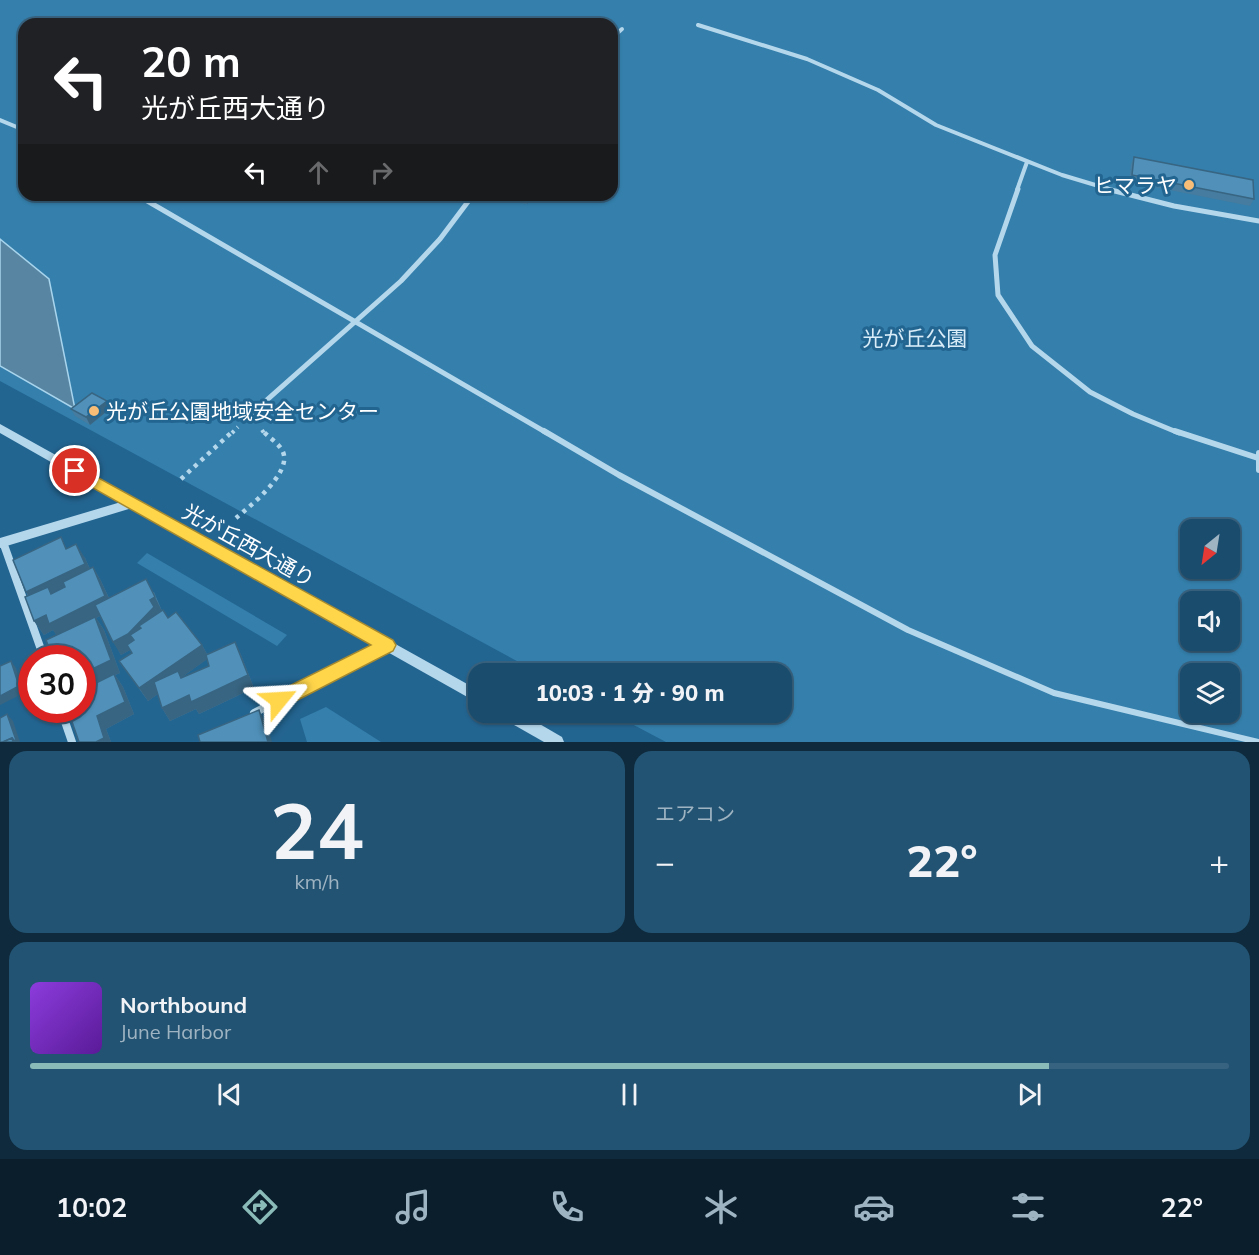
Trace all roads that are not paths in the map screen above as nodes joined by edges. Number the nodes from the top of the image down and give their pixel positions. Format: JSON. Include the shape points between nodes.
{"nodes":[{"id":1,"x":698,"y":25,"type":"dead end"},
{"id":2,"x":622,"y":30,"type":"dead end"},
{"id":3,"x":618,"y":33,"type":"edge"},
{"id":4,"x":0,"y":120,"type":"edge"},
{"id":5,"x":18,"y":128,"type":"edge"},
{"id":6,"x":1027,"y":162,"type":"junction"},
{"id":7,"x":147,"y":201,"type":"edge"},
{"id":8,"x":468,"y":201,"type":"edge"},
{"id":9,"x":1259,"y":220,"type":"edge"},
{"id":10,"x":353,"y":322,"type":"junction"},
{"id":11,"x":251,"y":414,"type":"road end"},
{"id":12,"x":0,"y":428,"type":"edge"},
{"id":13,"x":1258,"y":456,"type":"edge"},
{"id":14,"x":1259,"y":470,"type":"edge"},
{"id":15,"x":132,"y":503,"type":"junction"},
{"id":16,"x":2,"y":542,"type":"edge"},
{"id":17,"x":39,"y":645,"type":"edge"},
{"id":18,"x":387,"y":645,"type":"junction"},
{"id":19,"x":468,"y":691,"type":"edge"},
{"id":20,"x":249,"y":716,"type":"edge"},
{"id":21,"x":65,"y":723,"type":"edge"},
{"id":22,"x":524,"y":723,"type":"edge"},
{"id":23,"x":72,"y":742,"type":"edge"},
{"id":24,"x":557,"y":742,"type":"edge"},
{"id":25,"x":1258,"y":742,"type":"edge"}],
"edges":[{"from":1,"to":6,"type":"street","via":[[807,59],[878,90],[936,125]]},
{"from":2,"to":3,"type":"street"},
{"from":4,"to":5,"type":"street"},
{"from":6,"to":9,"type":"street","via":[[1120,193]]},
{"from":6,"to":13,"type":"street","via":[[995,255],[999,295],[1032,346],[1090,392],[1133,414],[1189,437]]},
{"from":7,"to":10,"type":"street"},
{"from":8,"to":10,"type":"street","via":[[401,281]]},
{"from":10,"to":11,"type":"street"},
{"from":10,"to":25,"type":"street","via":[[619,475],[908,630],[1054,693]]},
{"from":12,"to":15,"type":"street","name":"光が丘西大通り"},
{"from":13,"to":14,"type":"street"},
{"from":15,"to":16,"type":"street"},
{"from":15,"to":18,"type":"street","name":"光が丘西大通り"},
{"from":16,"to":17,"type":"street"},
{"from":18,"to":19,"type":"street","name":"光が丘西大通り"},
{"from":18,"to":20,"type":"street"},
{"from":21,"to":23,"type":"street"},
{"from":22,"to":24,"type":"street"}]}
